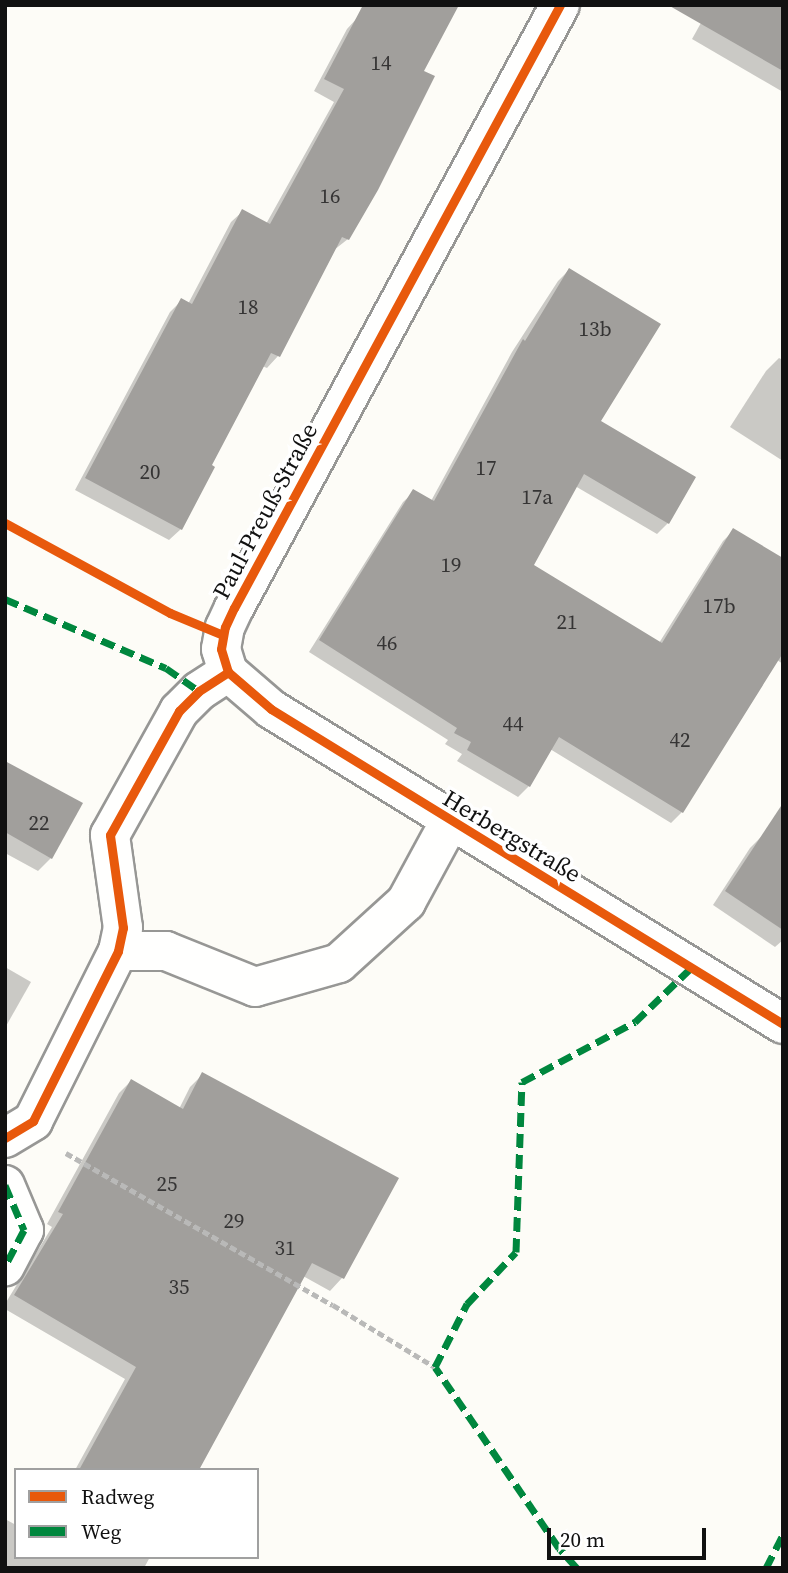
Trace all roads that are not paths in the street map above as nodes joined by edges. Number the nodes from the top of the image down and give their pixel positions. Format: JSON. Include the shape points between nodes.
{"nodes":[{"id":1,"x":560,"y":5,"type":"edge"},
{"id":2,"x":228,"y":673,"type":"junction"},
{"id":3,"x":450,"y":821,"type":"junction"},
{"id":4,"x":118,"y":951,"type":"junction"},
{"id":5,"x":783,"y":1024,"type":"edge"},
{"id":6,"x":19,"y":1130,"type":"edge"},
{"id":7,"x":5,"y":1185,"type":"edge"},
{"id":8,"x":5,"y":1266,"type":"edge"}],
"edges":[{"from":1,"to":2,"type":"street","name":"Paul-Preuß-Straße","via":[[229,617],[221,649]]},
{"from":2,"to":3,"type":"street","name":"Herbergstraße","via":[[271,709]]},
{"from":2,"to":4,"type":"street","via":[[199,691],[179,711],[110,835],[123,929]]},
{"from":3,"to":4,"type":"street","via":[[406,901],[339,963],[255,987],[166,951]]},
{"from":3,"to":5,"type":"street","name":"Herbergstraße"},
{"from":4,"to":6,"type":"street"},
{"from":7,"to":8,"type":"street","via":[[24,1230]]}]}
